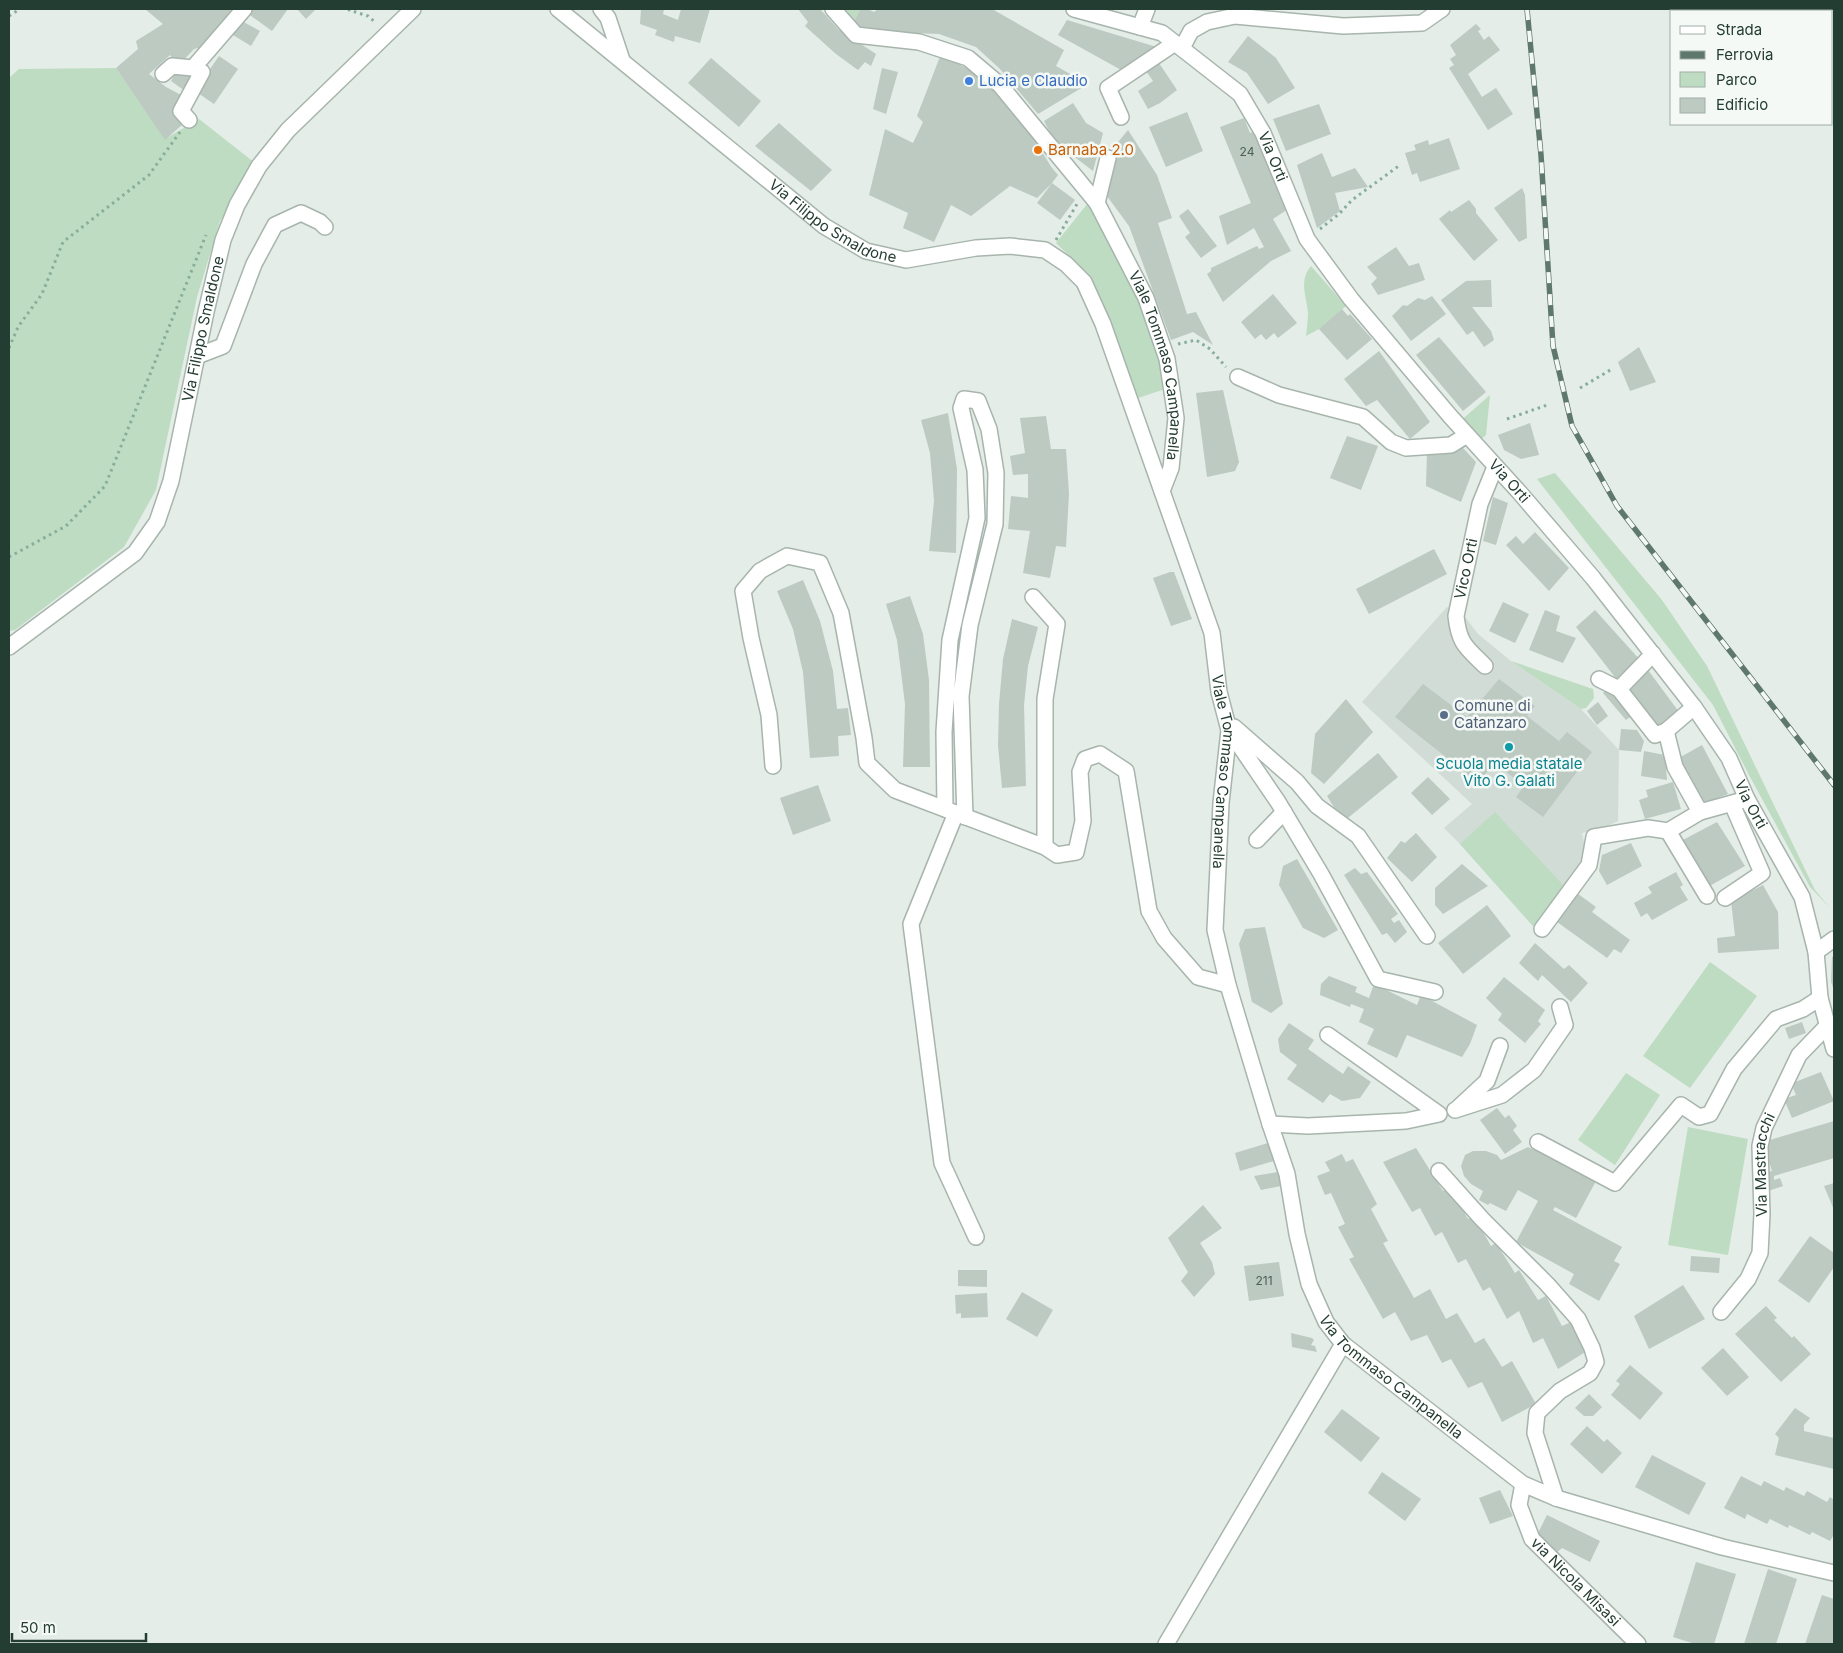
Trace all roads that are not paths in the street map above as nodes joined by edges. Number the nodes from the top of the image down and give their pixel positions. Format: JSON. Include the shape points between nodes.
{"nodes":[{"id":1,"x":244,"y":9,"type":"edge"},
{"id":2,"x":413,"y":9,"type":"edge"},
{"id":3,"x":558,"y":9,"type":"edge"},
{"id":4,"x":601,"y":9,"type":"edge"},
{"id":5,"x":833,"y":9,"type":"edge"},
{"id":6,"x":1074,"y":9,"type":"edge"},
{"id":7,"x":1147,"y":9,"type":"edge"},
{"id":8,"x":1442,"y":9,"type":"edge"},
{"id":9,"x":1140,"y":27,"type":"junction"},
{"id":10,"x":1179,"y":46,"type":"junction"},
{"id":11,"x":622,"y":61,"type":"junction"},
{"id":12,"x":193,"y":68,"type":"junction"},
{"id":13,"x":163,"y":74,"type":"dead end"},
{"id":14,"x":1121,"y":117,"type":"dead end"},
{"id":15,"x":189,"y":120,"type":"road end"},
{"id":16,"x":1108,"y":158,"type":"dead end"},
{"id":17,"x":1096,"y":203,"type":"junction"},
{"id":18,"x":325,"y":227,"type":"dead end"},
{"id":19,"x":197,"y":356,"type":"junction"},
{"id":20,"x":1238,"y":377,"type":"road end"},
{"id":21,"x":1467,"y":435,"type":"junction"},
{"id":22,"x":1495,"y":467,"type":"junction"},
{"id":23,"x":1162,"y":491,"type":"junction"},
{"id":24,"x":1033,"y":597,"type":"dead end"},
{"id":25,"x":9,"y":647,"type":"edge"},
{"id":26,"x":1653,"y":654,"type":"junction"},
{"id":27,"x":1485,"y":666,"type":"dead end"},
{"id":28,"x":1599,"y":679,"type":"dead end"},
{"id":29,"x":1619,"y":689,"type":"junction"},
{"id":30,"x":1694,"y":707,"type":"junction"},
{"id":31,"x":1228,"y":726,"type":"junction"},
{"id":32,"x":1666,"y":731,"type":"junction"},
{"id":33,"x":773,"y":766,"type":"dead end"},
{"id":34,"x":1747,"y":799,"type":"junction"},
{"id":35,"x":1732,"y":804,"type":"junction"},
{"id":36,"x":1284,"y":812,"type":"junction"},
{"id":37,"x":1700,"y":812,"type":"junction"},
{"id":38,"x":955,"y":813,"type":"junction"},
{"id":39,"x":1668,"y":831,"type":"junction"},
{"id":40,"x":1256,"y":840,"type":"dead end"},
{"id":41,"x":1045,"y":847,"type":"junction"},
{"id":42,"x":1707,"y":896,"type":"dead end"},
{"id":43,"x":1725,"y":898,"type":"dead end"},
{"id":44,"x":1542,"y":929,"type":"dead end"},
{"id":45,"x":1215,"y":930,"type":"joint"},
{"id":46,"x":1427,"y":936,"type":"dead end"},
{"id":47,"x":1834,"y":939,"type":"edge"},
{"id":48,"x":1816,"y":952,"type":"junction"},
{"id":49,"x":1228,"y":985,"type":"junction"},
{"id":50,"x":1435,"y":992,"type":"dead end"},
{"id":51,"x":1820,"y":998,"type":"junction"},
{"id":52,"x":1560,"y":1007,"type":"dead end"},
{"id":53,"x":1828,"y":1025,"type":"junction"},
{"id":54,"x":1328,"y":1035,"type":"dead end"},
{"id":55,"x":1500,"y":1046,"type":"dead end"},
{"id":56,"x":1834,"y":1049,"type":"edge"},
{"id":57,"x":1455,"y":1110,"type":"junction"},
{"id":58,"x":1439,"y":1114,"type":"junction"},
{"id":59,"x":1270,"y":1124,"type":"junction"},
{"id":60,"x":1538,"y":1142,"type":"dead end"},
{"id":61,"x":1439,"y":1171,"type":"dead end"},
{"id":62,"x":976,"y":1237,"type":"dead end"},
{"id":63,"x":1721,"y":1312,"type":"dead end"},
{"id":64,"x":1343,"y":1344,"type":"junction"},
{"id":65,"x":1523,"y":1484,"type":"junction"},
{"id":66,"x":1556,"y":1498,"type":"junction"},
{"id":67,"x":1834,"y":1573,"type":"edge"},
{"id":68,"x":1166,"y":1644,"type":"edge"},
{"id":69,"x":1638,"y":1644,"type":"edge"}],
"edges":[{"from":1,"to":12,"type":"street"},
{"from":2,"to":19,"type":"street","name":"Via Filippo Smaldone","via":[[288,130],[259,166],[237,205],[223,240]]},
{"from":3,"to":11,"type":"street","name":"Via Filippo Smaldone"},
{"from":4,"to":11,"type":"street","via":[[608,18]]},
{"from":5,"to":17,"type":"street","name":"Viale Tommaso Campanella","via":[[856,35],[920,42],[968,58],[1000,84]]},
{"from":6,"to":9,"type":"street","name":"Via Orti"},
{"from":7,"to":9,"type":"street"},
{"from":8,"to":10,"type":"street","via":[[1422,23],[1343,26],[1235,16],[1207,22],[1191,31]]},
{"from":9,"to":10,"type":"street","name":"Via Orti","via":[[1162,33]]},
{"from":10,"to":14,"type":"street","via":[[1108,88]]},
{"from":10,"to":21,"type":"street","name":"Via Orti","via":[[1240,94],[1263,133],[1307,240],[1351,299]]},
{"from":11,"to":23,"type":"street","name":"Via Filippo Smaldone","via":[[824,226],[866,251],[906,260],[976,248],[1010,246],[1045,250],[1066,264],[1084,282],[1103,324]]},
{"from":12,"to":13,"type":"street","via":[[172,66]]},
{"from":12,"to":15,"type":"street","via":[[202,72],[181,111]]},
{"from":16,"to":17,"type":"street"},
{"from":17,"to":23,"type":"street","name":"Viale Tommaso Campanella","via":[[1146,298],[1167,359],[1176,418],[1171,468]]},
{"from":18,"to":19,"type":"street","via":[[300,213],[275,225],[254,264],[222,346]]},
{"from":19,"to":25,"type":"street","name":"Via Filippo Smaldone","via":[[171,481],[157,522],[136,553]]},
{"from":20,"to":21,"type":"street","via":[[1279,394],[1363,417],[1391,442],[1406,448],[1451,445]]},
{"from":21,"to":22,"type":"street","name":"Via Orti"},
{"from":22,"to":26,"type":"street","name":"Via Orti","via":[[1593,578]]},
{"from":22,"to":27,"type":"street","name":"Vico Orti","via":[[1480,504],[1456,616],[1458,634],[1464,646]]},
{"from":23,"to":31,"type":"street","name":"Viale Tommaso Campanella","via":[[1212,633],[1219,692]]},
{"from":24,"to":41,"type":"street","via":[[1056,624],[1044,698]]},
{"from":26,"to":29,"type":"street"},
{"from":26,"to":30,"type":"street","name":"Via Orti"},
{"from":28,"to":29,"type":"street"},
{"from":29,"to":32,"type":"street","via":[[1655,735]]},
{"from":30,"to":32,"type":"street"},
{"from":30,"to":34,"type":"street","name":"Via Orti","via":[[1729,758]]},
{"from":31,"to":36,"type":"street"},
{"from":31,"to":45,"type":"street","name":"Viale Tommaso Campanella"},
{"from":31,"to":46,"type":"street","via":[[1297,782],[1317,806],[1358,836]]},
{"from":32,"to":37,"type":"street","via":[[1675,767]]},
{"from":33,"to":38,"type":"street","via":[[769,715],[743,591],[760,571],[787,556],[820,563],[841,613],[867,763],[895,790]]},
{"from":34,"to":35,"type":"street"},
{"from":34,"to":48,"type":"street","name":"Via Orti","via":[[1802,897]]},
{"from":35,"to":37,"type":"street"},
{"from":35,"to":43,"type":"street","via":[[1762,873]]},
{"from":36,"to":40,"type":"street"},
{"from":36,"to":50,"type":"street","via":[[1378,979]]},
{"from":37,"to":39,"type":"street"},
{"from":38,"to":38,"type":"street","via":[[961,696],[970,625],[995,524],[996,473],[989,429],[978,401],[964,398],[961,408],[975,470],[977,518],[950,640],[944,732]]},
{"from":38,"to":41,"type":"street"},
{"from":38,"to":62,"type":"street","via":[[911,924],[942,1163]]},
{"from":39,"to":42,"type":"street"},
{"from":39,"to":44,"type":"street","via":[[1648,828],[1594,837],[1589,865]]},
{"from":41,"to":49,"type":"street","via":[[1057,855],[1076,852],[1083,821],[1080,772],[1085,759],[1100,754],[1126,772],[1149,911],[1164,938],[1198,977]]},
{"from":45,"to":49,"type":"street","name":"Via Tommaso Campanella"},
{"from":47,"to":48,"type":"street"},
{"from":48,"to":51,"type":"street","name":"Via Orti"},
{"from":49,"to":59,"type":"street","name":"Via Tommaso Campanella"},
{"from":51,"to":53,"type":"street","name":"Via Orti"},
{"from":51,"to":60,"type":"street","via":[[1803,1009],[1776,1019],[1734,1069],[1710,1114],[1699,1117],[1681,1105],[1615,1183]]},
{"from":52,"to":57,"type":"street","via":[[1565,1025],[1534,1070],[1502,1094]]},
{"from":53,"to":56,"type":"street","name":"Via Orti"},
{"from":53,"to":63,"type":"street","name":"Via Mastracchi","via":[[1799,1055],[1764,1128],[1760,1146],[1760,1253],[1748,1279]]},
{"from":54,"to":58,"type":"street"},
{"from":55,"to":57,"type":"street","via":[[1487,1081]]},
{"from":57,"to":58,"type":"street"},
{"from":58,"to":59,"type":"street","via":[[1406,1122],[1308,1126]]},
{"from":59,"to":64,"type":"street","name":"Via Tommaso Campanella","via":[[1287,1174],[1309,1284],[1326,1322]]},
{"from":61,"to":66,"type":"street","via":[[1578,1319],[1592,1348],[1596,1362],[1590,1372],[1560,1391],[1537,1413],[1535,1433]]},
{"from":64,"to":65,"type":"street","name":"Via Tommaso Campanella"},
{"from":64,"to":68,"type":"street"},
{"from":65,"to":66,"type":"street","name":"Via Tommaso Campanella"},
{"from":65,"to":69,"type":"street","name":"via Nicola Misasi","via":[[1519,1505],[1532,1539]]},
{"from":66,"to":67,"type":"street","name":"Via Tommaso Campanella","via":[[1722,1547]]}]}
